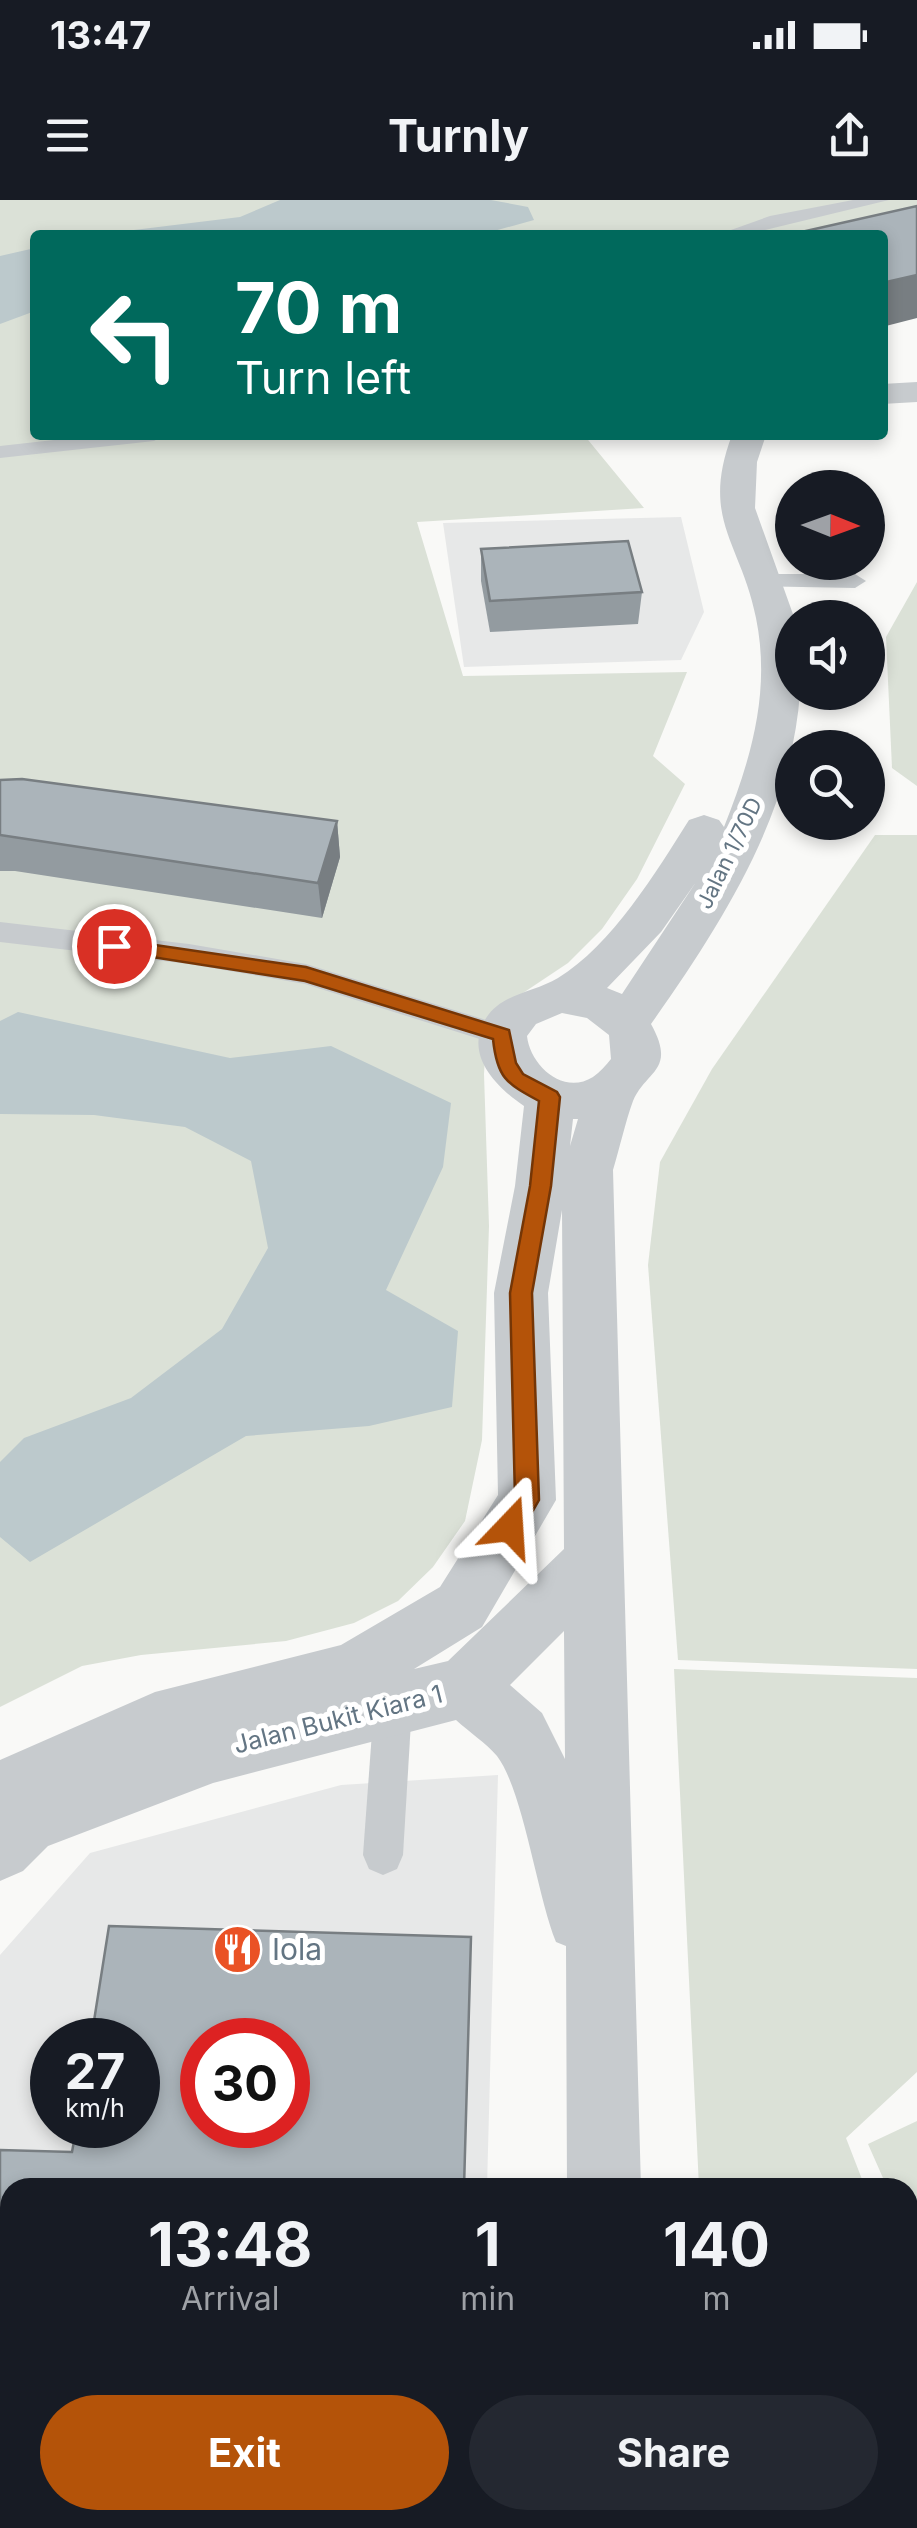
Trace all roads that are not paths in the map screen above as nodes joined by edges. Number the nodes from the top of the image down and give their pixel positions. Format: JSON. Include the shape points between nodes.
{"nodes":[{"id":1,"x":880,"y":200,"type":"edge"},
{"id":2,"x":743,"y":230,"type":"edge"},
{"id":3,"x":917,"y":379,"type":"edge"},
{"id":4,"x":888,"y":380,"type":"edge"},
{"id":5,"x":917,"y":392,"type":"edge"},
{"id":6,"x":888,"y":394,"type":"edge"},
{"id":7,"x":109,"y":440,"type":"edge"},
{"id":8,"x":717,"y":440,"type":"edge"},
{"id":9,"x":747,"y":440,"type":"edge"},
{"id":10,"x":0,"y":452,"type":"edge"},
{"id":11,"x":760,"y":581,"type":"junction"},
{"id":12,"x":854,"y":581,"type":"dead end"},
{"id":13,"x":0,"y":932,"type":"edge"},
{"id":14,"x":568,"y":996,"type":"junction"},
{"id":15,"x":627,"y":1022,"type":"junction"},
{"id":16,"x":502,"y":1035,"type":"junction"},
{"id":17,"x":612,"y":1090,"type":"junction"},
{"id":18,"x":550,"y":1097,"type":"junction"},
{"id":19,"x":594,"y":1561,"type":"junction"},
{"id":20,"x":465,"y":1687,"type":"junction"},
{"id":21,"x":393,"y":1706,"type":"junction"},
{"id":22,"x":0,"y":1802,"type":"edge"},
{"id":23,"x":0,"y":1848,"type":"edge"},
{"id":24,"x":383,"y":1855,"type":"dead end"},
{"id":25,"x":601,"y":1994,"type":"junction"},
{"id":26,"x":604,"y":2178,"type":"edge"}],
"edges":[{"from":1,"to":2,"type":"lane"},
{"from":3,"to":4,"type":"street"},
{"from":5,"to":6,"type":"street"},
{"from":7,"to":10,"type":"lane"},
{"from":8,"to":14,"type":"street","name":"Jalan 1/70D","via":[[710,507],[741,606],[748,706],[737,768],[678,881],[616,956]]},
{"from":9,"to":11,"type":"street","name":"Jalan 1/70D","via":[[738,459],[739,529]]},
{"from":11,"to":12,"type":"lane"},
{"from":11,"to":15,"type":"street","name":"Jalan 1/70D","via":[[776,618],[782,689],[766,772],[753,812],[682,948]]},
{"from":13,"to":16,"type":"lane","via":[[306,974]]},
{"from":14,"to":15,"type":"street","via":[[598,1001]]},
{"from":14,"to":16,"type":"street","via":[[522,1008]]},
{"from":15,"to":17,"type":"street","via":[[636,1036],[635,1066]]},
{"from":16,"to":18,"type":"street","via":[[506,1065],[516,1079]]},
{"from":17,"to":18,"type":"street","via":[[582,1099]]},
{"from":17,"to":19,"type":"street","via":[[588,1170]]},
{"from":18,"to":22,"type":"street","name":"Jalan Bukit Kiara 1","via":[[521,1293],[527,1500],[460,1607],[353,1672],[156,1723],[30,1777]]},
{"from":19,"to":20,"type":"street","name":"Jalan Bukit Kiara 1"},
{"from":19,"to":25,"type":"street"},
{"from":20,"to":21,"type":"street","name":"Jalan Bukit Kiara 1"},
{"from":20,"to":25,"type":"street","via":[[520,1735],[542,1781]]},
{"from":21,"to":23,"type":"street","name":"Jalan Bukit Kiara 1","via":[[213,1751],[26,1822]]},
{"from":21,"to":24,"type":"lane"},
{"from":25,"to":26,"type":"street"}]}
